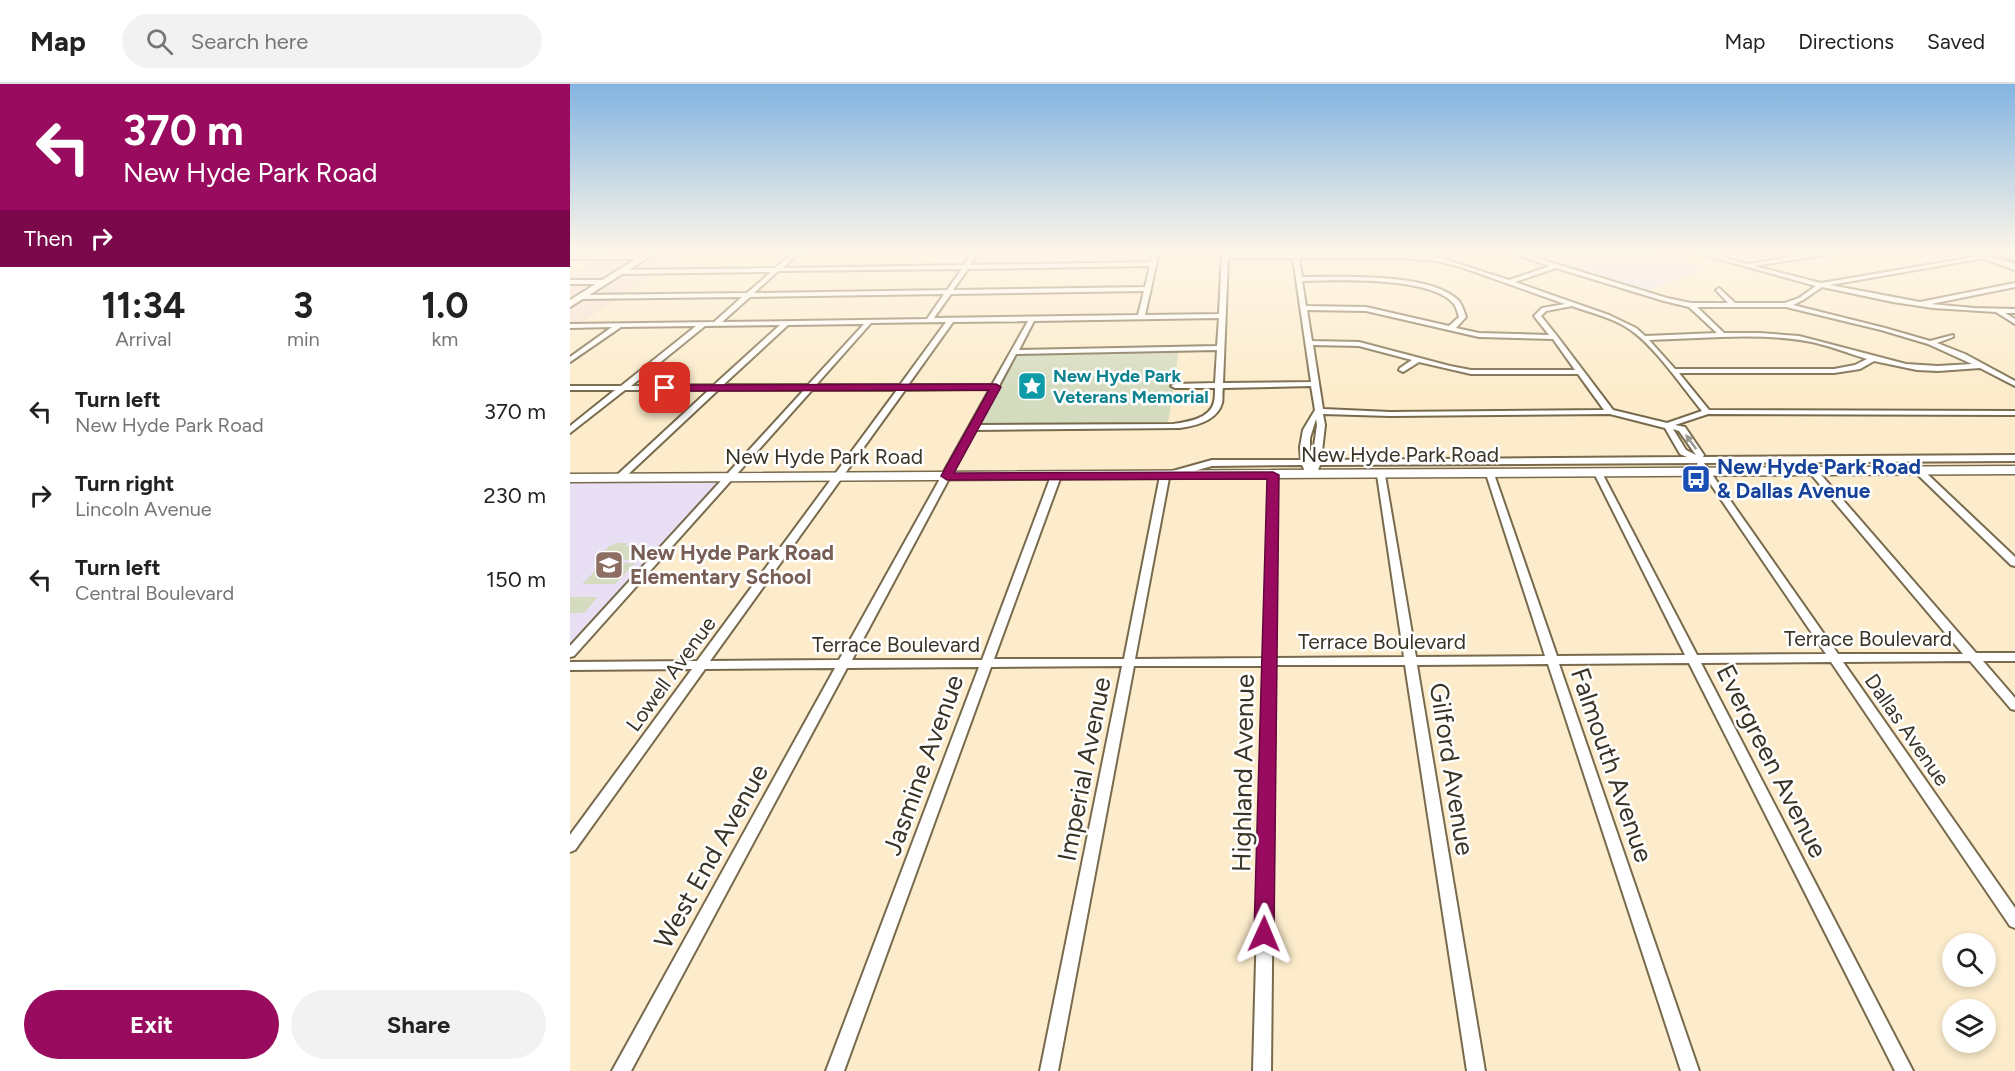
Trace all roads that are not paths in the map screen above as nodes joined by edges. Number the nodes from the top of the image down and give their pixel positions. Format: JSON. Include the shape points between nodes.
{"nodes":[{"id":1,"x":745,"y":298,"type":"edge"},
{"id":2,"x":945,"y":298,"type":"edge"},
{"id":3,"x":1145,"y":298,"type":"edge"},
{"id":4,"x":1223,"y":298,"type":"edge"},
{"id":5,"x":1302,"y":298,"type":"edge"},
{"id":6,"x":1448,"y":298,"type":"edge"},
{"id":7,"x":1555,"y":298,"type":"edge"},
{"id":8,"x":1660,"y":298,"type":"edge"},
{"id":9,"x":1726,"y":298,"type":"edge"},
{"id":10,"x":1804,"y":298,"type":"edge"},
{"id":11,"x":1878,"y":298,"type":"edge"},
{"id":12,"x":1952,"y":298,"type":"edge"},
{"id":13,"x":1691,"y":304,"type":"junction"},
{"id":14,"x":1732,"y":304,"type":"junction"},
{"id":15,"x":1575,"y":305,"type":"junction"},
{"id":16,"x":1786,"y":305,"type":"junction"},
{"id":17,"x":1913,"y":306,"type":"junction"},
{"id":18,"x":1303,"y":308,"type":"junction"},
{"id":19,"x":2015,"y":311,"type":"edge"},
{"id":20,"x":1998,"y":312,"type":"junction"},
{"id":21,"x":1222,"y":316,"type":"junction"},
{"id":22,"x":1141,"y":318,"type":"junction"},
{"id":23,"x":1032,"y":319,"type":"junction"},
{"id":24,"x":951,"y":320,"type":"junction"},
{"id":25,"x":929,"y":321,"type":"junction"},
{"id":26,"x":868,"y":322,"type":"junction"},
{"id":27,"x":2015,"y":322,"type":"edge"},
{"id":28,"x":786,"y":323,"type":"junction"},
{"id":29,"x":703,"y":324,"type":"junction"},
{"id":30,"x":715,"y":324,"type":"junction"},
{"id":31,"x":620,"y":325,"type":"junction"},
{"id":32,"x":570,"y":326,"type":"edge"},
{"id":33,"x":1450,"y":329,"type":"junction"},
{"id":34,"x":1723,"y":336,"type":"junction"},
{"id":35,"x":1951,"y":336,"type":"dead end"},
{"id":36,"x":1555,"y":337,"type":"junction"},
{"id":37,"x":1644,"y":338,"type":"junction"},
{"id":38,"x":1308,"y":343,"type":"junction"},
{"id":39,"x":1930,"y":344,"type":"junction"},
{"id":40,"x":1220,"y":348,"type":"junction"},
{"id":41,"x":1015,"y":352,"type":"junction"},
{"id":42,"x":1873,"y":358,"type":"junction"},
{"id":43,"x":570,"y":360,"type":"edge"},
{"id":44,"x":1418,"y":360,"type":"junction"},
{"id":45,"x":1982,"y":366,"type":"junction"},
{"id":46,"x":1403,"y":370,"type":"dead end"},
{"id":47,"x":1674,"y":371,"type":"junction"},
{"id":48,"x":1581,"y":372,"type":"junction"},
{"id":49,"x":2011,"y":379,"type":"edge"},
{"id":50,"x":1314,"y":384,"type":"junction"},
{"id":51,"x":2015,"y":384,"type":"edge"},
{"id":52,"x":1218,"y":385,"type":"junction"},
{"id":53,"x":1175,"y":386,"type":"dead end"},
{"id":54,"x":809,"y":387,"type":"junction"},
{"id":55,"x":903,"y":387,"type":"junction"},
{"id":56,"x":996,"y":387,"type":"junction"},
{"id":57,"x":570,"y":388,"type":"edge"},
{"id":58,"x":622,"y":388,"type":"junction"},
{"id":59,"x":716,"y":388,"type":"junction"},
{"id":60,"x":1318,"y":411,"type":"junction"},
{"id":61,"x":1610,"y":412,"type":"junction"},
{"id":62,"x":1707,"y":412,"type":"junction"},
{"id":63,"x":2015,"y":413,"type":"edge"},
{"id":64,"x":1670,"y":424,"type":"junction"},
{"id":65,"x":973,"y":428,"type":"junction"},
{"id":66,"x":570,"y":430,"type":"edge"},
{"id":67,"x":2015,"y":458,"type":"edge"},
{"id":68,"x":1698,"y":460,"type":"junction"},
{"id":69,"x":1305,"y":463,"type":"junction"},
{"id":70,"x":1314,"y":469,"type":"junction"},
{"id":71,"x":2015,"y":470,"type":"edge"},
{"id":72,"x":1813,"y":471,"type":"junction"},
{"id":73,"x":1919,"y":471,"type":"junction"},
{"id":74,"x":1706,"y":472,"type":"junction"},
{"id":75,"x":1598,"y":473,"type":"junction"},
{"id":76,"x":1490,"y":474,"type":"junction"},
{"id":77,"x":1273,"y":475,"type":"junction"},
{"id":78,"x":1381,"y":475,"type":"junction"},
{"id":79,"x":947,"y":476,"type":"junction"},
{"id":80,"x":1056,"y":476,"type":"junction"},
{"id":81,"x":1165,"y":476,"type":"junction"},
{"id":82,"x":729,"y":477,"type":"junction"},
{"id":83,"x":838,"y":477,"type":"junction"},
{"id":84,"x":570,"y":478,"type":"edge"},
{"id":85,"x":619,"y":478,"type":"junction"},
{"id":86,"x":2015,"y":563,"type":"edge"},
{"id":87,"x":570,"y":653,"type":"edge"},
{"id":88,"x":1973,"y":657,"type":"junction"},
{"id":89,"x":2015,"y":657,"type":"edge"},
{"id":90,"x":1834,"y":658,"type":"junction"},
{"id":91,"x":1552,"y":660,"type":"junction"},
{"id":92,"x":1693,"y":660,"type":"junction"},
{"id":93,"x":1411,"y":661,"type":"junction"},
{"id":94,"x":1269,"y":662,"type":"junction"},
{"id":95,"x":1129,"y":663,"type":"junction"},
{"id":96,"x":843,"y":664,"type":"junction"},
{"id":97,"x":986,"y":664,"type":"junction"},
{"id":98,"x":701,"y":665,"type":"junction"},
{"id":99,"x":570,"y":666,"type":"edge"},
{"id":100,"x":2015,"y":706,"type":"edge"},
{"id":101,"x":570,"y":846,"type":"edge"},
{"id":102,"x":2015,"y":921,"type":"edge"},
{"id":103,"x":621,"y":1071,"type":"edge"},
{"id":104,"x":835,"y":1071,"type":"edge"},
{"id":105,"x":1049,"y":1071,"type":"edge"},
{"id":106,"x":1262,"y":1071,"type":"edge"},
{"id":107,"x":1476,"y":1071,"type":"edge"},
{"id":108,"x":1690,"y":1071,"type":"edge"},
{"id":109,"x":1904,"y":1071,"type":"edge"}],
"edges":[{"from":1,"to":30,"type":"street"},
{"from":2,"to":25,"type":"street"},
{"from":3,"to":22,"type":"street"},
{"from":4,"to":21,"type":"street"},
{"from":5,"to":18,"type":"street"},
{"from":6,"to":33,"type":"street","via":[[1460,307],[1462,317]]},
{"from":7,"to":15,"type":"street"},
{"from":8,"to":13,"type":"street"},
{"from":9,"to":14,"type":"street"},
{"from":10,"to":16,"type":"street"},
{"from":11,"to":17,"type":"street"},
{"from":12,"to":17,"type":"street"},
{"from":13,"to":14,"type":"street"},
{"from":13,"to":34,"type":"street"},
{"from":14,"to":16,"type":"street"},
{"from":15,"to":36,"type":"street","via":[[1553,307],[1538,314]]},
{"from":15,"to":37,"type":"street","via":[[1622,323]]},
{"from":16,"to":39,"type":"street"},
{"from":17,"to":20,"type":"street"},
{"from":18,"to":33,"type":"street","via":[[1366,309]]},
{"from":18,"to":38,"type":"street"},
{"from":19,"to":20,"type":"street"},
{"from":20,"to":27,"type":"street"},
{"from":21,"to":22,"type":"street"},
{"from":21,"to":40,"type":"street"},
{"from":22,"to":23,"type":"street"},
{"from":23,"to":24,"type":"street"},
{"from":23,"to":41,"type":"street","name":"West End Avenue"},
{"from":24,"to":25,"type":"street"},
{"from":24,"to":55,"type":"street","name":"Lowell Avenue"},
{"from":25,"to":26,"type":"street"},
{"from":26,"to":28,"type":"street"},
{"from":26,"to":54,"type":"street"},
{"from":28,"to":30,"type":"street"},
{"from":28,"to":59,"type":"street"},
{"from":29,"to":30,"type":"street"},
{"from":29,"to":31,"type":"street"},
{"from":29,"to":58,"type":"street"},
{"from":31,"to":32,"type":"street"},
{"from":31,"to":43,"type":"street"},
{"from":33,"to":36,"type":"street","via":[[1488,336]]},
{"from":34,"to":37,"type":"street"},
{"from":34,"to":42,"type":"street","via":[[1797,338]]},
{"from":35,"to":39,"type":"street"},
{"from":36,"to":48,"type":"street"},
{"from":37,"to":47,"type":"street"},
{"from":38,"to":44,"type":"street","via":[[1359,344]]},
{"from":38,"to":50,"type":"street"},
{"from":39,"to":45,"type":"street"},
{"from":40,"to":41,"type":"street"},
{"from":40,"to":52,"type":"street"},
{"from":41,"to":56,"type":"street","name":"West End Avenue"},
{"from":42,"to":45,"type":"street","via":[[1926,368]]},
{"from":42,"to":47,"type":"street","via":[[1857,367],[1834,371]]},
{"from":44,"to":46,"type":"street"},
{"from":44,"to":48,"type":"street","via":[[1471,372]]},
{"from":45,"to":49,"type":"street"},
{"from":47,"to":62,"type":"street"},
{"from":48,"to":61,"type":"street"},
{"from":49,"to":51,"type":"street"},
{"from":50,"to":52,"type":"street"},
{"from":50,"to":60,"type":"street"},
{"from":52,"to":53,"type":"street"},
{"from":52,"to":65,"type":"street","via":[[1218,403],[1211,415],[1192,423]]},
{"from":54,"to":55,"type":"street"},
{"from":54,"to":59,"type":"street"},
{"from":54,"to":82,"type":"street"},
{"from":55,"to":56,"type":"street"},
{"from":55,"to":83,"type":"street","name":"Lowell Avenue"},
{"from":56,"to":65,"type":"street","name":"West End Avenue"},
{"from":57,"to":58,"type":"street"},
{"from":58,"to":59,"type":"street"},
{"from":58,"to":66,"type":"street"},
{"from":59,"to":85,"type":"street"},
{"from":60,"to":61,"type":"street"},
{"from":60,"to":69,"type":"street","via":[[1311,417]]},
{"from":60,"to":70,"type":"street","via":[[1321,425]]},
{"from":61,"to":64,"type":"street"},
{"from":62,"to":63,"type":"street"},
{"from":62,"to":64,"type":"street"},
{"from":64,"to":68,"type":"street","name":"Dallas Avenue","via":[[1668,429],[1683,452]]},
{"from":65,"to":79,"type":"street","name":"West End Avenue"},
{"from":67,"to":68,"type":"street"},
{"from":68,"to":70,"type":"street"},
{"from":68,"to":74,"type":"street","name":"Dallas Avenue"},
{"from":69,"to":70,"type":"street"},
{"from":69,"to":81,"type":"street","via":[[1212,463]]},
{"from":70,"to":77,"type":"main road","name":"New Hyde Park Road"},
{"from":70,"to":78,"type":"main road","name":"New Hyde Park Road"},
{"from":71,"to":73,"type":"main road","name":"New Hyde Park Road"},
{"from":72,"to":73,"type":"main road","name":"New Hyde Park Road"},
{"from":72,"to":74,"type":"main road","name":"New Hyde Park Road"},
{"from":72,"to":88,"type":"street"},
{"from":73,"to":86,"type":"street"},
{"from":74,"to":75,"type":"main road","name":"New Hyde Park Road"},
{"from":74,"to":90,"type":"street","name":"Dallas Avenue"},
{"from":75,"to":76,"type":"main road","name":"New Hyde Park Road"},
{"from":75,"to":92,"type":"street","name":"Evergreen Avenue"},
{"from":76,"to":78,"type":"main road","name":"New Hyde Park Road"},
{"from":76,"to":91,"type":"street","name":"Falmouth Avenue"},
{"from":77,"to":81,"type":"main road","name":"New Hyde Park Road"},
{"from":77,"to":94,"type":"street","name":"Highland Avenue"},
{"from":78,"to":93,"type":"street","name":"Gilford Avenue"},
{"from":79,"to":80,"type":"main road","name":"New Hyde Park Road"},
{"from":79,"to":83,"type":"main road","name":"New Hyde Park Road"},
{"from":79,"to":96,"type":"street","name":"West End Avenue"},
{"from":80,"to":81,"type":"main road","name":"New Hyde Park Road"},
{"from":80,"to":97,"type":"street","name":"Jasmine Avenue"},
{"from":81,"to":95,"type":"street","name":"Imperial Avenue"},
{"from":82,"to":83,"type":"main road","name":"New Hyde Park Road"},
{"from":82,"to":85,"type":"main road","name":"New Hyde Park Road"},
{"from":82,"to":87,"type":"street"},
{"from":83,"to":98,"type":"street","name":"Lowell Avenue"},
{"from":84,"to":85,"type":"main road","name":"New Hyde Park Road"},
{"from":88,"to":89,"type":"street","name":"Terrace Boulevard"},
{"from":88,"to":90,"type":"street","name":"Terrace Boulevard"},
{"from":88,"to":100,"type":"street"},
{"from":90,"to":92,"type":"street","name":"Terrace Boulevard"},
{"from":90,"to":102,"type":"street","name":"Dallas Avenue"},
{"from":91,"to":92,"type":"street","name":"Terrace Boulevard"},
{"from":91,"to":93,"type":"street","name":"Terrace Boulevard"},
{"from":91,"to":108,"type":"street","name":"Falmouth Avenue"},
{"from":92,"to":109,"type":"street","name":"Evergreen Avenue"},
{"from":93,"to":94,"type":"street","name":"Terrace Boulevard"},
{"from":93,"to":107,"type":"street","name":"Gilford Avenue"},
{"from":94,"to":95,"type":"street","name":"Terrace Boulevard"},
{"from":94,"to":106,"type":"street","name":"Highland Avenue"},
{"from":95,"to":97,"type":"street","name":"Terrace Boulevard"},
{"from":95,"to":105,"type":"street","name":"Imperial Avenue"},
{"from":96,"to":97,"type":"street","name":"Terrace Boulevard"},
{"from":96,"to":98,"type":"street","name":"Terrace Boulevard"},
{"from":96,"to":103,"type":"street","name":"West End Avenue"},
{"from":97,"to":104,"type":"street","name":"Jasmine Avenue"},
{"from":98,"to":99,"type":"street","name":"Terrace Boulevard"},
{"from":98,"to":101,"type":"street","name":"Lowell Avenue"}]}
